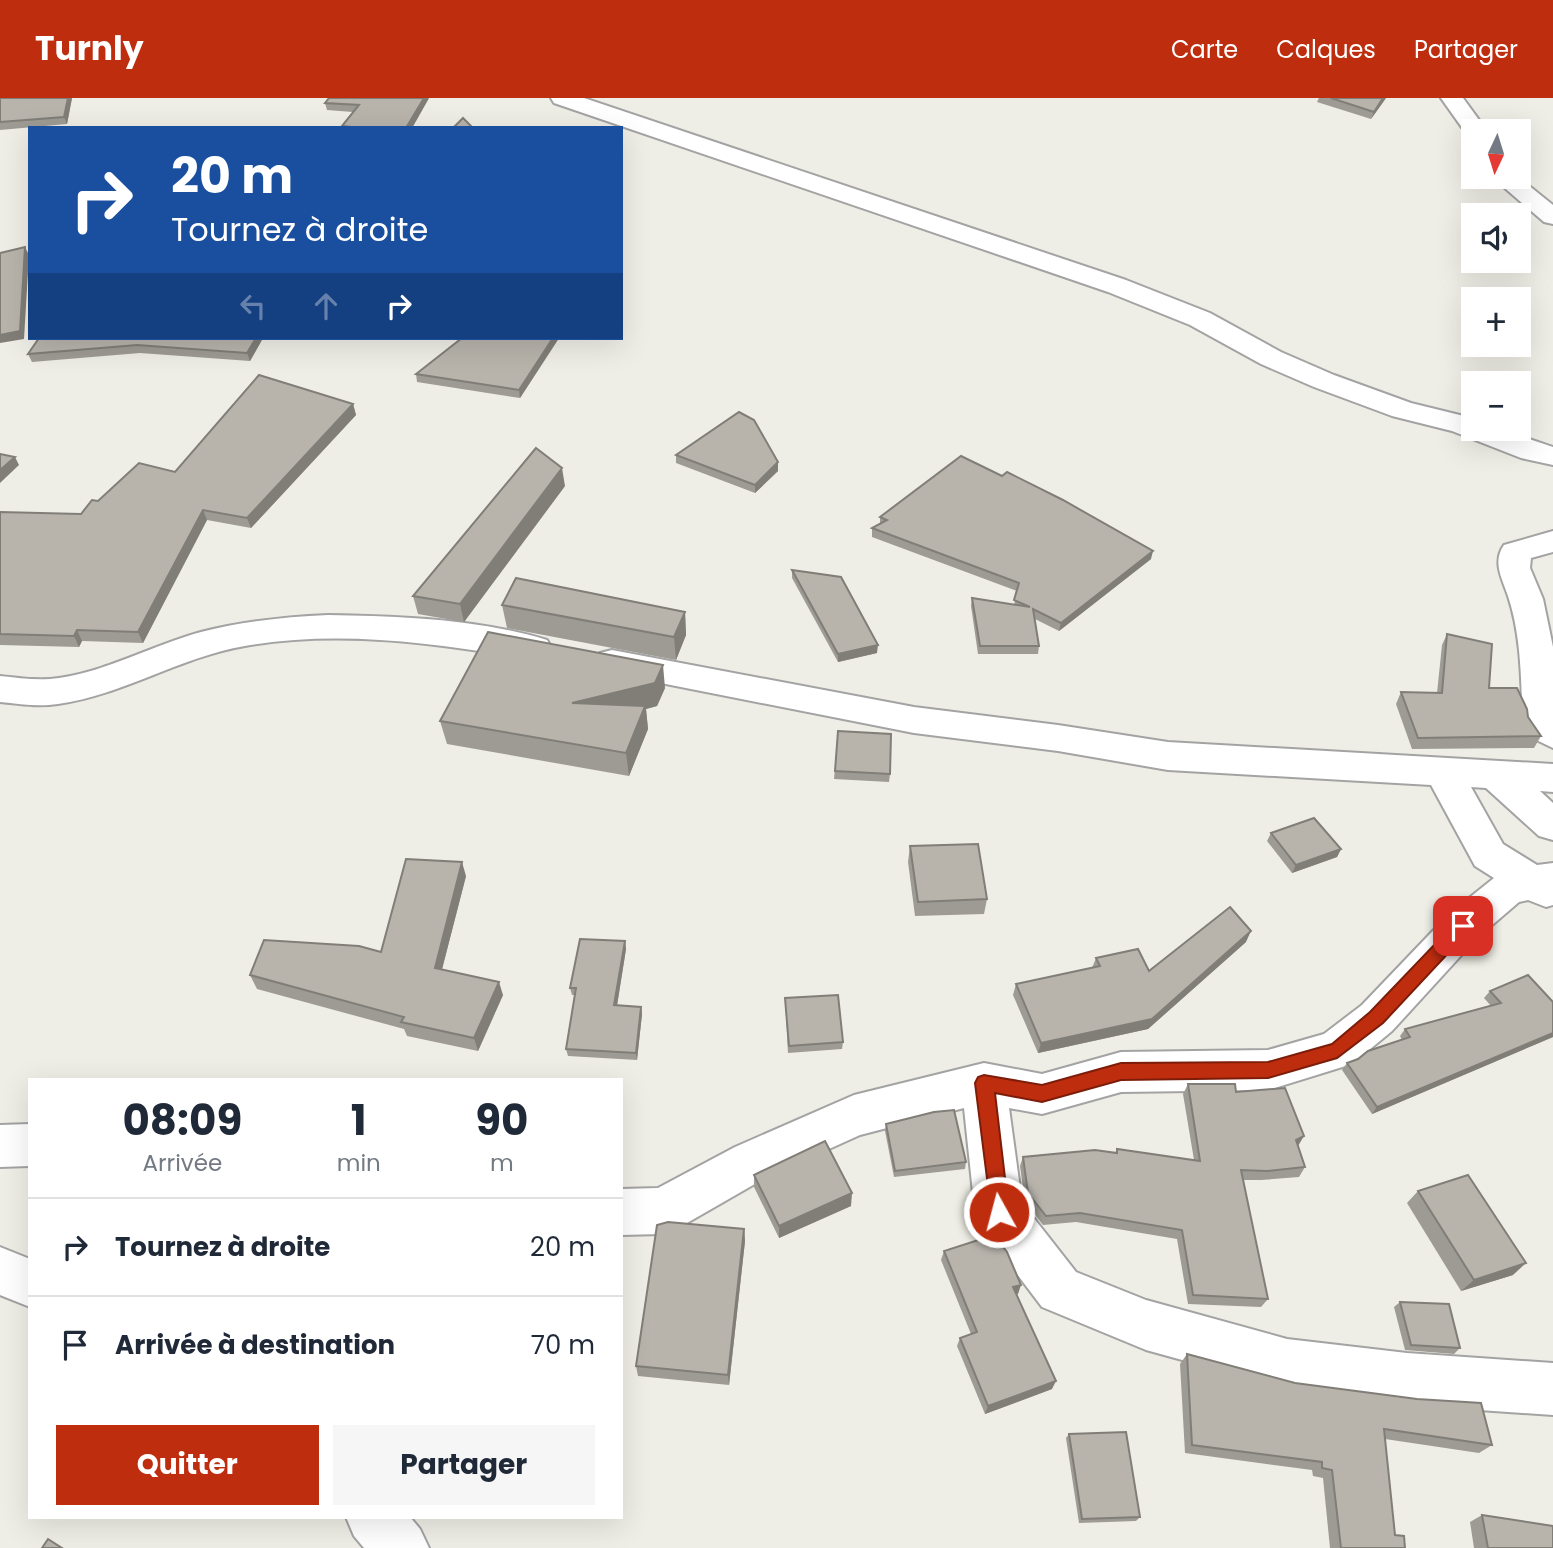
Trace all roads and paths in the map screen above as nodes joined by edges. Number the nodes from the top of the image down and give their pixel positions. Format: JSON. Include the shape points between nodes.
{"nodes":[{"id":1,"x":562,"y":98,"type":"edge"},
{"id":2,"x":1452,"y":98,"type":"edge"},
{"id":3,"x":1467,"y":119,"type":"edge"},
{"id":4,"x":1519,"y":189,"type":"edge"},
{"id":5,"x":1553,"y":217,"type":"edge"},
{"id":6,"x":1553,"y":456,"type":"edge"},
{"id":7,"x":1553,"y":541,"type":"edge"},
{"id":8,"x":0,"y":689,"type":"edge"},
{"id":9,"x":1553,"y":735,"type":"edge"},
{"id":10,"x":1443,"y":772,"type":"junction"},
{"id":11,"x":1496,"y":775,"type":"junction"},
{"id":12,"x":1553,"y":778,"type":"edge"},
{"id":13,"x":1553,"y":825,"type":"edge"},
{"id":14,"x":1547,"y":886,"type":"edge"},
{"id":15,"x":984,"y":1083,"type":"junction"},
{"id":16,"x":28,"y":1145,"type":"edge"},
{"id":17,"x":0,"y":1146,"type":"edge"},
{"id":18,"x":623,"y":1212,"type":"edge"},
{"id":19,"x":0,"y":1271,"type":"edge"},
{"id":20,"x":28,"y":1282,"type":"edge"},
{"id":21,"x":1553,"y":1389,"type":"edge"},
{"id":22,"x":375,"y":1519,"type":"edge"},
{"id":23,"x":401,"y":1548,"type":"edge"}],
"edges":[{"from":1,"to":6,"type":"street","via":[[1116,286],[1200,319],[1324,381]]},
{"from":2,"to":3,"type":"street"},
{"from":4,"to":5,"type":"street"},
{"from":7,"to":9,"type":"street","via":[[1515,552],[1514,568],[1536,648],[1541,727]]},
{"from":8,"to":10,"type":"street","via":[[38,693],[80,685],[203,643],[276,629],[398,627],[914,720],[1168,756]]},
{"from":10,"to":11,"type":"street"},
{"from":10,"to":14,"type":"street","via":[[1489,855]]},
{"from":11,"to":12,"type":"street"},
{"from":11,"to":13,"type":"street"},
{"from":14,"to":15,"type":"street","via":[[1506,890],[1463,926],[1377,1018],[1337,1050],[1268,1070],[1121,1072],[1042,1094]]},
{"from":15,"to":18,"type":"street","via":[[854,1116],[751,1162],[663,1212]]},
{"from":15,"to":21,"type":"street","via":[[999,1212],[1059,1290],[1146,1325],[1287,1364],[1407,1379]]},
{"from":16,"to":17,"type":"street"},
{"from":19,"to":20,"type":"street"},
{"from":22,"to":23,"type":"street"}]}
